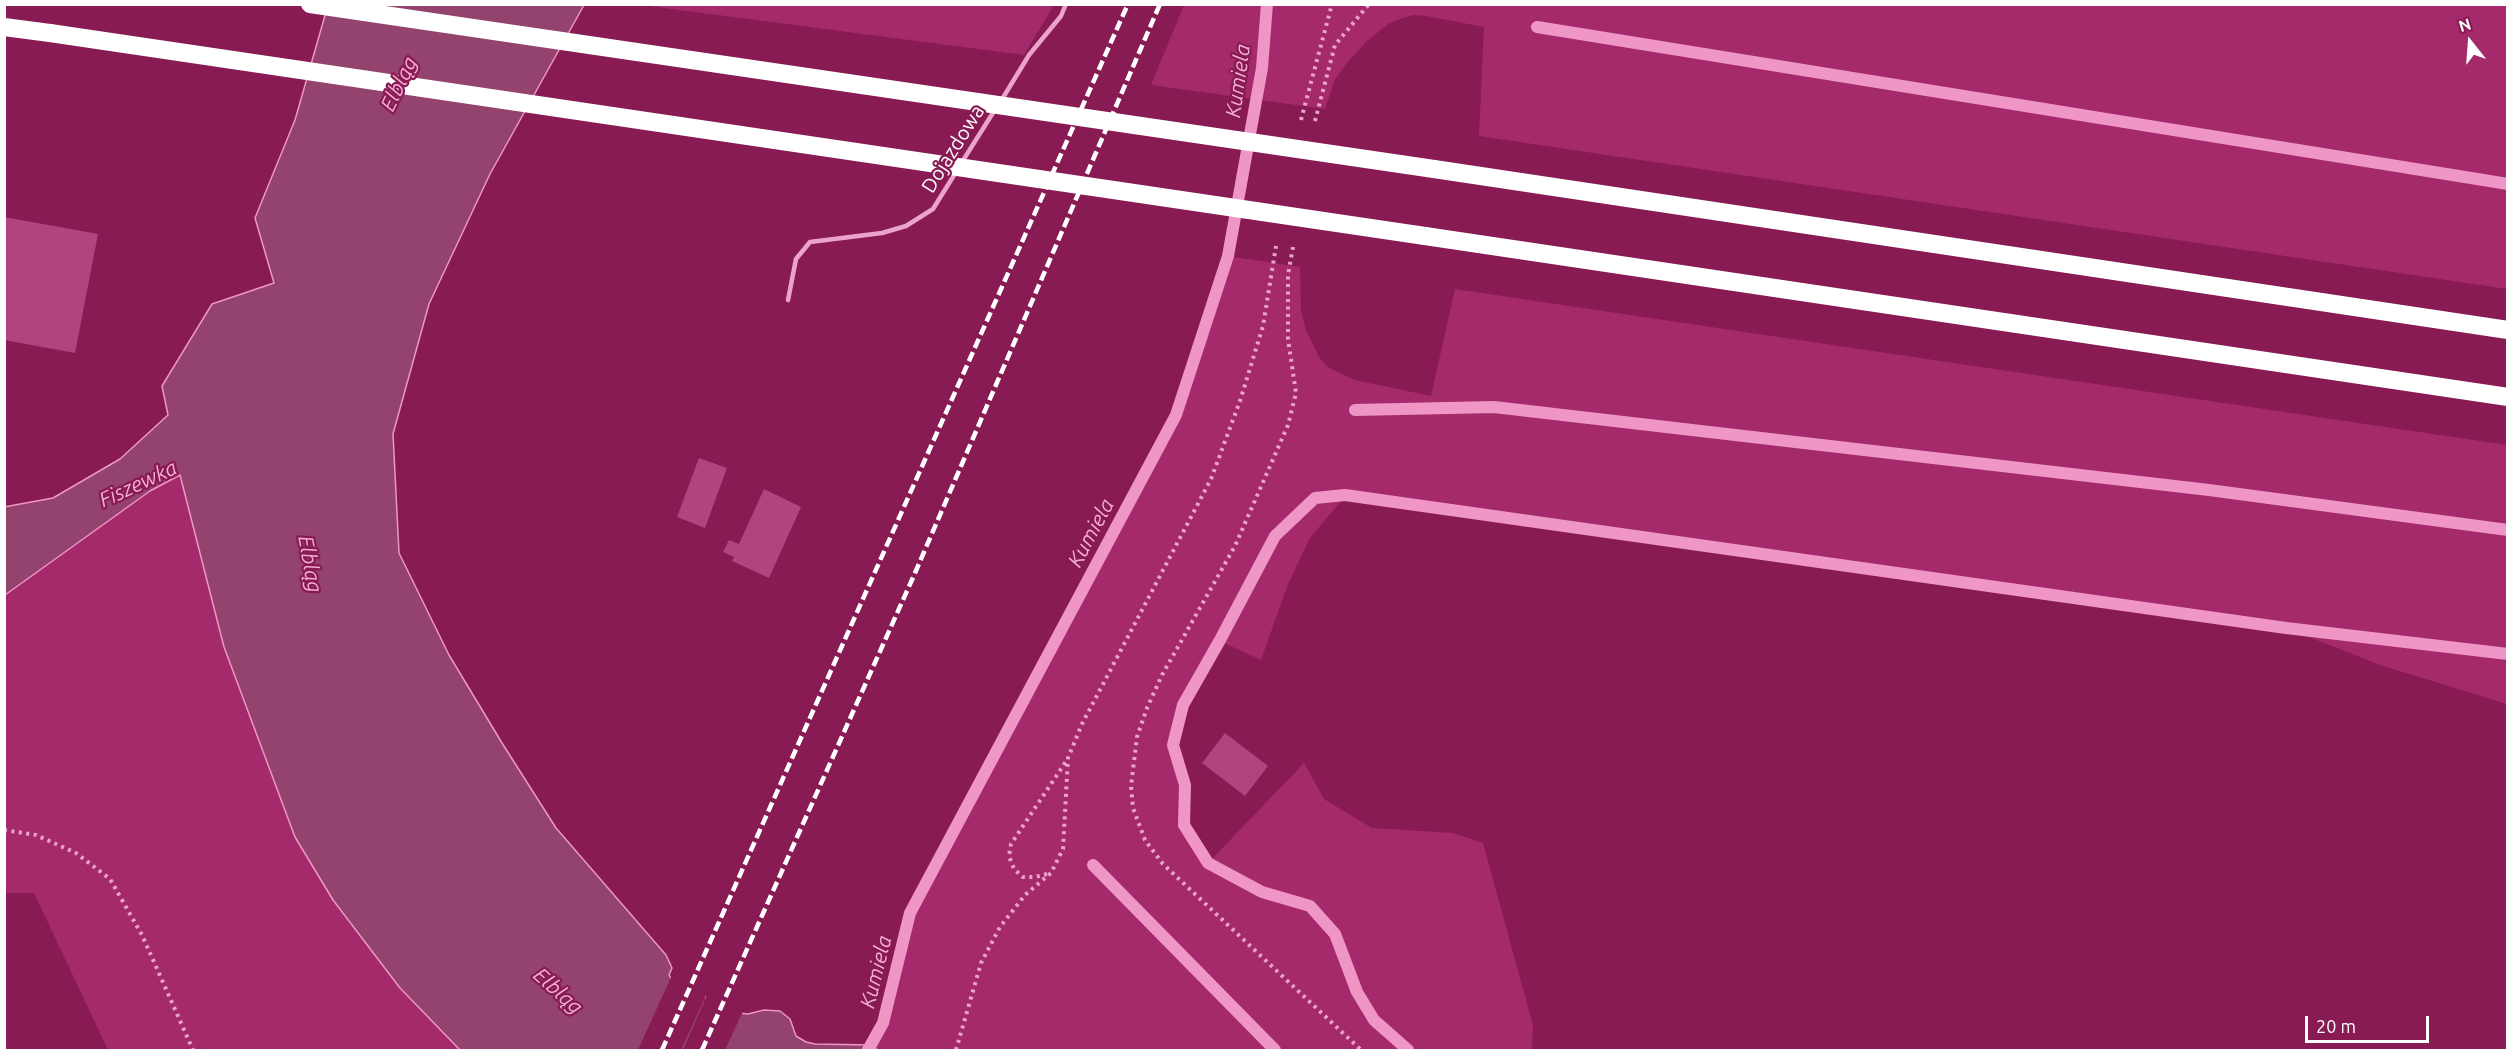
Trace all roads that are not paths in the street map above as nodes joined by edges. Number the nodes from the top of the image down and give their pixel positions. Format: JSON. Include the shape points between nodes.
{"nodes":[{"id":1,"x":310,"y":4,"type":"edge"},
{"id":2,"x":1066,"y":4,"type":"edge"},
{"id":3,"x":4,"y":27,"type":"edge"},
{"id":4,"x":788,"y":300,"type":"dead end"},
{"id":5,"x":2508,"y":330,"type":"edge"},
{"id":6,"x":2508,"y":397,"type":"edge"}],
"edges":[{"from":1,"to":5,"type":"highway","bridge":true},
{"from":2,"to":4,"type":"lane","name":"Dojazdowa","via":[[1029,55],[933,209],[906,226],[882,233],[810,242],[796,260]]},
{"from":3,"to":6,"type":"highway","bridge":true}]}
